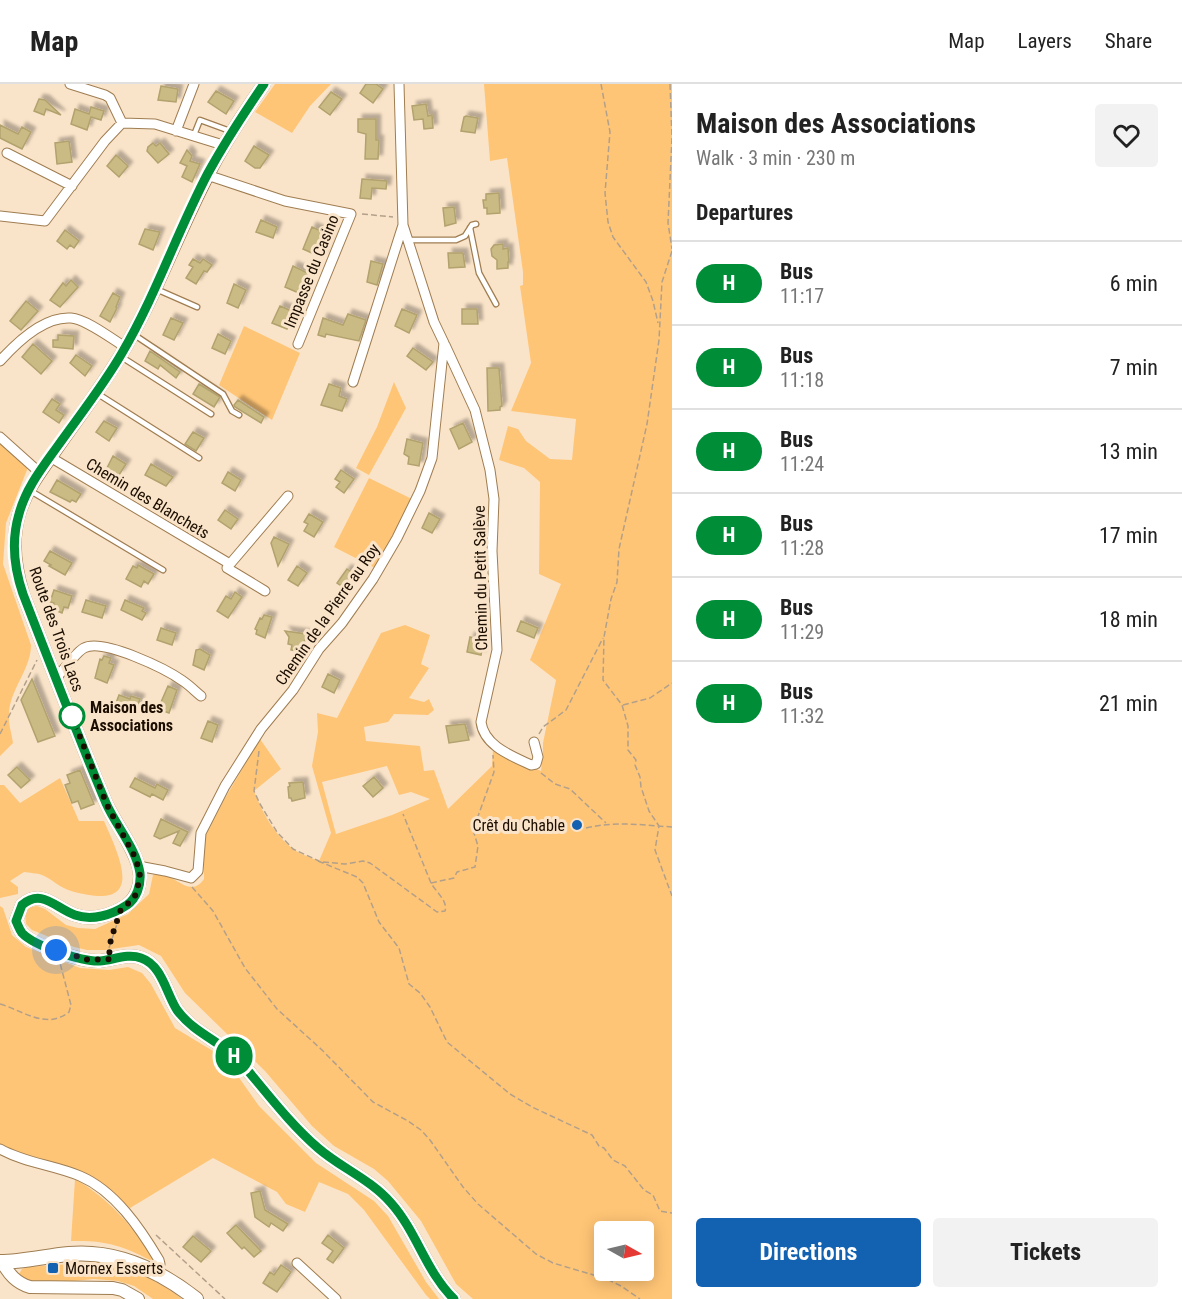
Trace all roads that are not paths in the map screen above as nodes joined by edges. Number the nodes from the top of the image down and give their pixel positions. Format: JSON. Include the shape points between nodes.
{"nodes":[{"id":1,"x":70,"y":84,"type":"edge"},
{"id":2,"x":194,"y":84,"type":"edge"},
{"id":3,"x":264,"y":84,"type":"edge"},
{"id":4,"x":399,"y":84,"type":"edge"},
{"id":5,"x":122,"y":123,"type":"junction"},
{"id":6,"x":176,"y":130,"type":"junction"},
{"id":7,"x":231,"y":132,"type":"junction"},
{"id":8,"x":194,"y":135,"type":"junction"},
{"id":9,"x":223,"y":145,"type":"junction"},
{"id":10,"x":7,"y":153,"type":"dead end"},
{"id":11,"x":207,"y":175,"type":"junction"},
{"id":12,"x":72,"y":186,"type":"junction"},
{"id":13,"x":0,"y":216,"type":"edge"},
{"id":14,"x":403,"y":222,"type":"junction"},
{"id":15,"x":476,"y":224,"type":"dead end"},
{"id":16,"x":470,"y":228,"type":"junction"},
{"id":17,"x":408,"y":240,"type":"junction"},
{"id":18,"x":156,"y":289,"type":"junction"},
{"id":19,"x":496,"y":304,"type":"dead end"},
{"id":20,"x":197,"y":307,"type":"dead end"},
{"id":21,"x":133,"y":334,"type":"junction"},
{"id":22,"x":444,"y":343,"type":"junction"},
{"id":23,"x":298,"y":344,"type":"dead end"},
{"id":24,"x":123,"y":352,"type":"junction"},
{"id":25,"x":1,"y":359,"type":"edge"},
{"id":26,"x":353,"y":382,"type":"dead end"},
{"id":27,"x":95,"y":393,"type":"junction"},
{"id":28,"x":211,"y":414,"type":"dead end"},
{"id":29,"x":238,"y":416,"type":"dead end"},
{"id":30,"x":0,"y":436,"type":"edge"},
{"id":31,"x":50,"y":457,"type":"junction"},
{"id":32,"x":200,"y":458,"type":"dead end"},
{"id":33,"x":39,"y":472,"type":"junction"},
{"id":34,"x":29,"y":490,"type":"junction"},
{"id":35,"x":288,"y":496,"type":"dead end"},
{"id":36,"x":230,"y":564,"type":"junction"},
{"id":37,"x":163,"y":570,"type":"dead end"},
{"id":38,"x":265,"y":591,"type":"dead end"},
{"id":39,"x":56,"y":678,"type":"junction"},
{"id":40,"x":201,"y":696,"type":"dead end"},
{"id":41,"x":534,"y":742,"type":"road end"},
{"id":42,"x":138,"y":866,"type":"junction"},
{"id":43,"x":0,"y":1149,"type":"edge"},
{"id":44,"x":1,"y":1262,"type":"edge"},
{"id":45,"x":297,"y":1263,"type":"dead end"},
{"id":46,"x":157,"y":1274,"type":"junction"},
{"id":47,"x":138,"y":1299,"type":"edge"},
{"id":48,"x":196,"y":1299,"type":"edge"},
{"id":49,"x":336,"y":1299,"type":"edge"},
{"id":50,"x":454,"y":1299,"type":"edge"}],
"edges":[{"from":1,"to":5,"type":"street","via":[[105,94]]},
{"from":2,"to":6,"type":"street"},
{"from":3,"to":7,"type":"street","name":"Route des Trois Lacs"},
{"from":4,"to":14,"type":"street","name":"Chemin de la Pierre au Roy"},
{"from":5,"to":6,"type":"street","via":[[155,124]]},
{"from":5,"to":12,"type":"street"},
{"from":6,"to":8,"type":"street"},
{"from":7,"to":8,"type":"lane","via":[[200,120]]},
{"from":7,"to":9,"type":"street","name":"Route des Trois Lacs"},
{"from":8,"to":9,"type":"street"},
{"from":9,"to":11,"type":"street","name":"Route des Trois Lacs"},
{"from":10,"to":12,"type":"street"},
{"from":11,"to":18,"type":"street","name":"Route des Trois Lacs"},
{"from":11,"to":23,"type":"street","name":"Impasse du Casino","via":[[290,203],[351,214]]},
{"from":12,"to":13,"type":"street","via":[[45,221]]},
{"from":14,"to":17,"type":"street","name":"Chemin de la Pierre au Roy"},
{"from":14,"to":26,"type":"street"},
{"from":15,"to":16,"type":"lane"},
{"from":16,"to":17,"type":"lane","via":[[456,240]]},
{"from":16,"to":19,"type":"lane","via":[[479,273]]},
{"from":17,"to":22,"type":"street","name":"Chemin de la Pierre au Roy"},
{"from":18,"to":20,"type":"lane"},
{"from":18,"to":21,"type":"street","name":"Route des Trois Lacs"},
{"from":21,"to":24,"type":"street","name":"Route des Trois Lacs"},
{"from":21,"to":29,"type":"lane","via":[[223,394]]},
{"from":22,"to":41,"type":"street","name":"Chemin du Petit Salève","via":[[475,410],[493,488],[497,650],[482,728],[505,752],[531,765],[536,764],[538,757]]},
{"from":22,"to":42,"type":"street","name":"Chemin de la Pierre au Roy","via":[[434,448],[420,491],[373,579],[261,729],[225,786],[201,833],[198,871],[191,878]]},
{"from":24,"to":25,"type":"street","via":[[87,324],[72,318],[34,331]]},
{"from":24,"to":27,"type":"street","name":"Route des Trois Lacs"},
{"from":24,"to":28,"type":"lane"},
{"from":27,"to":31,"type":"street","name":"Route des Trois Lacs"},
{"from":27,"to":32,"type":"lane"},
{"from":30,"to":33,"type":"street"},
{"from":31,"to":33,"type":"street","name":"Route des Trois Lacs"},
{"from":31,"to":36,"type":"street","name":"Chemin des Blanchets"},
{"from":33,"to":34,"type":"street","name":"Route des Trois Lacs"},
{"from":34,"to":37,"type":"lane"},
{"from":34,"to":39,"type":"street","name":"Route des Trois Lacs","via":[[19,514],[14,556],[23,594]]},
{"from":35,"to":36,"type":"street"},
{"from":36,"to":38,"type":"street","name":"Chemin des Blanchets","via":[[227,568]]},
{"from":39,"to":40,"type":"street","via":[[82,650],[98,646],[183,680]]},
{"from":39,"to":42,"type":"street","name":"Route des Trois Lacs","via":[[107,805]]},
{"from":42,"to":50,"type":"street","via":[[137,893],[121,909],[89,918],[35,897],[19,908],[16,921],[20,930],[32,940],[89,960],[139,957],[150,962],[190,1025],[229,1050],[320,1149],[384,1195]]},
{"from":43,"to":46,"type":"street","via":[[79,1176],[108,1194],[159,1260]]},
{"from":44,"to":46,"type":"main road","via":[[93,1254],[124,1260]]},
{"from":44,"to":47,"type":"street","via":[[10,1276],[24,1286],[113,1288]]},
{"from":45,"to":49,"type":"street"},
{"from":46,"to":48,"type":"main road"}]}
